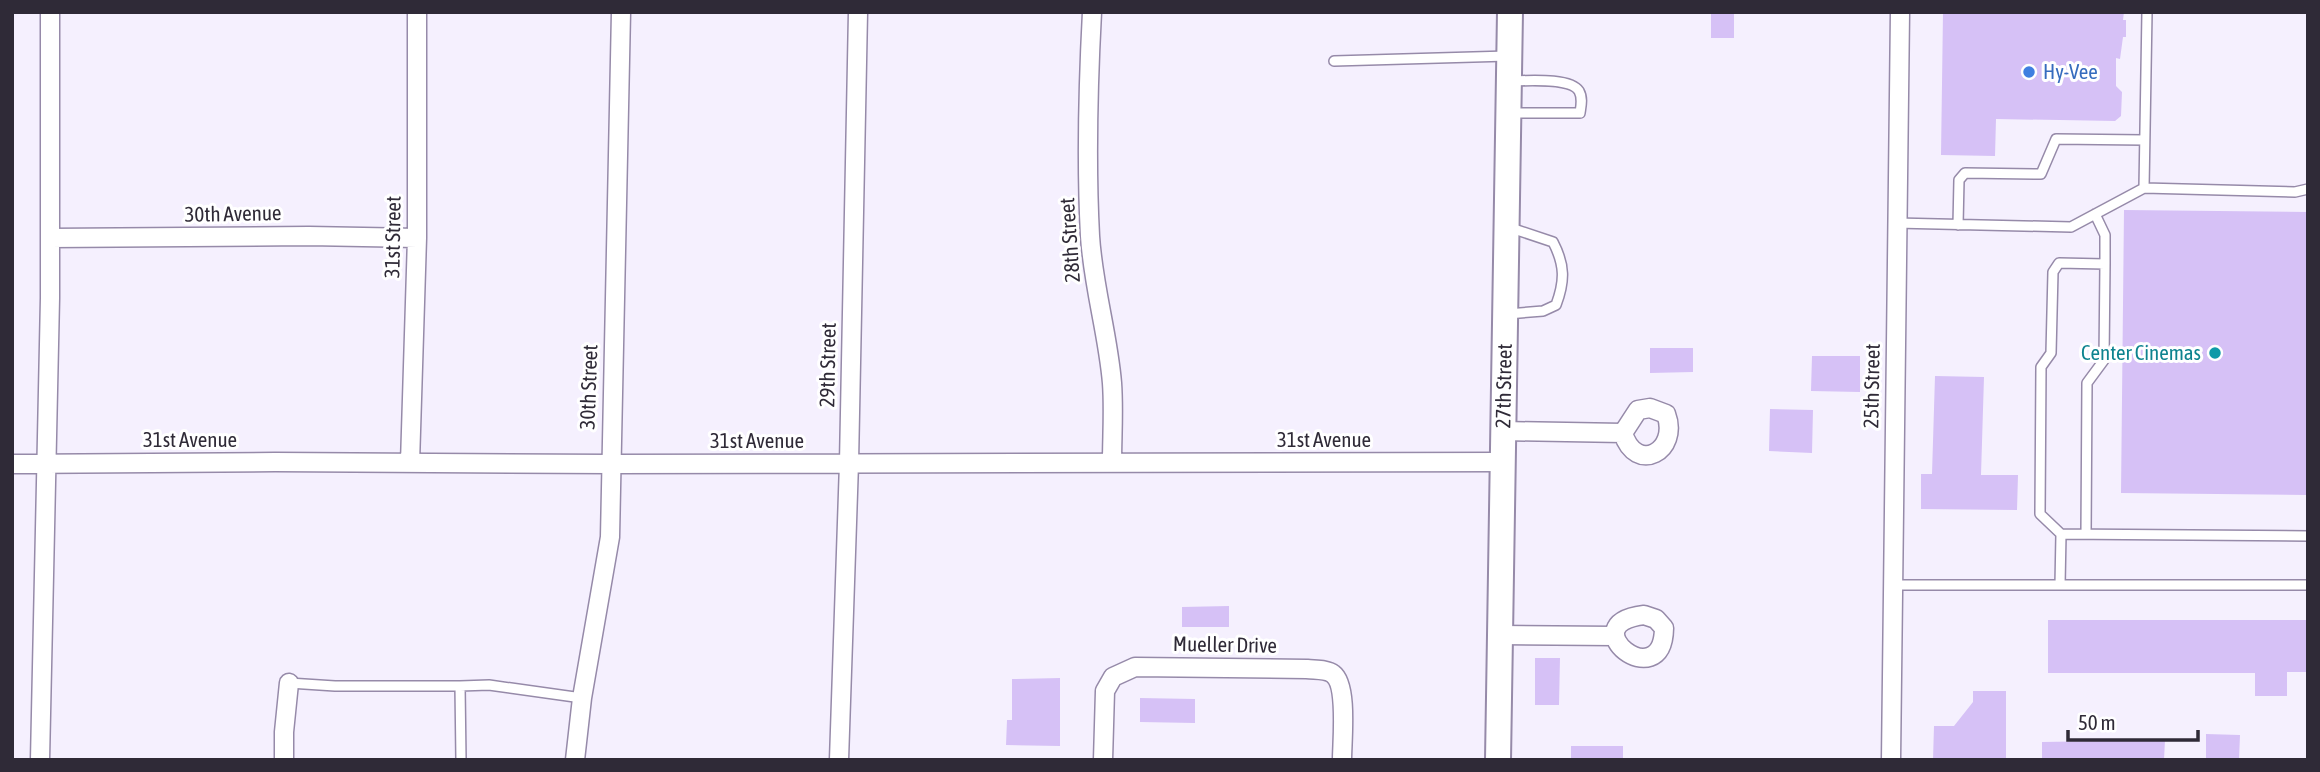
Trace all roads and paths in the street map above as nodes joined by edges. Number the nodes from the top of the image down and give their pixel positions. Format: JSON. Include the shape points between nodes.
{"nodes":[{"id":1,"x":50,"y":12,"type":"edge"},
{"id":2,"x":417,"y":12,"type":"edge"},
{"id":3,"x":621,"y":12,"type":"edge"},
{"id":4,"x":858,"y":12,"type":"edge"},
{"id":5,"x":1092,"y":12,"type":"edge"},
{"id":6,"x":1510,"y":12,"type":"edge"},
{"id":7,"x":1900,"y":12,"type":"edge"},
{"id":8,"x":2147,"y":12,"type":"edge"},
{"id":9,"x":1509,"y":56,"type":"junction"},
{"id":10,"x":1334,"y":61,"type":"dead end"},
{"id":11,"x":1509,"y":81,"type":"junction"},
{"id":12,"x":1508,"y":113,"type":"junction"},
{"id":13,"x":2144,"y":140,"type":"junction"},
{"id":14,"x":2144,"y":188,"type":"junction"},
{"id":15,"x":2308,"y":189,"type":"edge"},
{"id":16,"x":2095,"y":214,"type":"junction"},
{"id":17,"x":1896,"y":223,"type":"junction"},
{"id":18,"x":1958,"y":225,"type":"junction"},
{"id":19,"x":1506,"y":226,"type":"junction"},
{"id":20,"x":417,"y":238,"type":"junction"},
{"id":21,"x":50,"y":239,"type":"junction"},
{"id":22,"x":2105,"y":264,"type":"junction"},
{"id":23,"x":1505,"y":314,"type":"junction"},
{"id":24,"x":1503,"y":431,"type":"junction"},
{"id":25,"x":1623,"y":433,"type":"dead end"},
{"id":26,"x":410,"y":463,"type":"junction"},
{"id":27,"x":849,"y":463,"type":"junction"},
{"id":28,"x":1112,"y":463,"type":"junction"},
{"id":29,"x":1503,"y":463,"type":"junction"},
{"id":30,"x":12,"y":464,"type":"edge"},
{"id":31,"x":46,"y":464,"type":"junction"},
{"id":32,"x":610,"y":464,"type":"junction"},
{"id":33,"x":2061,"y":534,"type":"junction"},
{"id":34,"x":2086,"y":534,"type":"junction"},
{"id":35,"x":2308,"y":536,"type":"edge"},
{"id":36,"x":1893,"y":585,"type":"junction"},
{"id":37,"x":2060,"y":585,"type":"junction"},
{"id":38,"x":2308,"y":585,"type":"edge"},
{"id":39,"x":1500,"y":635,"type":"junction"},
{"id":40,"x":1615,"y":636,"type":"dead end"},
{"id":41,"x":289,"y":683,"type":"joint"},
{"id":42,"x":460,"y":686,"type":"junction"},
{"id":43,"x":582,"y":698,"type":"junction"},
{"id":44,"x":40,"y":760,"type":"edge"},
{"id":45,"x":284,"y":760,"type":"edge"},
{"id":46,"x":461,"y":760,"type":"edge"},
{"id":47,"x":575,"y":760,"type":"edge"},
{"id":48,"x":839,"y":760,"type":"edge"},
{"id":49,"x":1103,"y":760,"type":"edge"},
{"id":50,"x":1342,"y":760,"type":"edge"},
{"id":51,"x":1498,"y":760,"type":"edge"},
{"id":52,"x":1891,"y":760,"type":"edge"}],
"edges":[{"from":1,"to":21,"type":"street"},
{"from":2,"to":20,"type":"street","name":"31st Street"},
{"from":3,"to":32,"type":"street","name":"30th Street"},
{"from":4,"to":27,"type":"street","name":"29th Street"},
{"from":5,"to":28,"type":"street","name":"28th Street","via":[[1090,236],[1112,385]]},
{"from":6,"to":9,"type":"street","name":"27th Street"},
{"from":7,"to":17,"type":"street","name":"25th Street"},
{"from":8,"to":13,"type":"lane"},
{"from":9,"to":10,"type":"lane"},
{"from":9,"to":11,"type":"street","name":"27th Street"},
{"from":11,"to":12,"type":"street","name":"27th Street"},
{"from":11,"to":12,"type":"lane","via":[[1562,82],[1580,93],[1581,102],[1580,113]]},
{"from":12,"to":19,"type":"street","name":"27th Street"},
{"from":13,"to":14,"type":"lane"},
{"from":13,"to":18,"type":"lane","via":[[2056,139],[2041,174],[1965,173],[1959,180]]},
{"from":14,"to":15,"type":"lane"},
{"from":14,"to":16,"type":"lane"},
{"from":16,"to":18,"type":"lane","via":[[2071,227]]},
{"from":16,"to":22,"type":"lane","via":[[2105,235]]},
{"from":17,"to":18,"type":"lane"},
{"from":17,"to":36,"type":"street","name":"25th Street"},
{"from":19,"to":23,"type":"street","name":"27th Street"},
{"from":19,"to":23,"type":"lane","via":[[1553,242],[1564,278],[1556,305],[1543,312]]},
{"from":20,"to":21,"type":"street","name":"30th Avenue"},
{"from":20,"to":26,"type":"street","name":"31st Street"},
{"from":21,"to":31,"type":"street"},
{"from":22,"to":33,"type":"lane","via":[[2059,263],[2053,272],[2051,353],[2041,367],[2040,514]]},
{"from":22,"to":34,"type":"lane","via":[[2104,360],[2087,383]]},
{"from":23,"to":24,"type":"street","name":"27th Street"},
{"from":24,"to":25,"type":"street"},
{"from":24,"to":29,"type":"street","name":"27th Street"},
{"from":26,"to":31,"type":"street","name":"31st Avenue"},
{"from":26,"to":32,"type":"street","name":"31st Avenue"},
{"from":27,"to":28,"type":"street","name":"31st Avenue"},
{"from":27,"to":32,"type":"street","name":"31st Avenue"},
{"from":27,"to":48,"type":"street","name":"29th Street"},
{"from":28,"to":29,"type":"street","name":"31st Avenue"},
{"from":29,"to":39,"type":"street","name":"27th Street"},
{"from":30,"to":31,"type":"street","name":"31st Avenue"},
{"from":31,"to":44,"type":"street"},
{"from":32,"to":43,"type":"street","name":"30th Street","via":[[610,537]]},
{"from":33,"to":34,"type":"lane"},
{"from":33,"to":37,"type":"lane"},
{"from":34,"to":35,"type":"lane"},
{"from":36,"to":37,"type":"lane"},
{"from":36,"to":52,"type":"street","name":"25th Street"},
{"from":37,"to":38,"type":"lane"},
{"from":39,"to":40,"type":"street"},
{"from":39,"to":51,"type":"street","name":"27th Street"},
{"from":41,"to":42,"type":"lane"},
{"from":41,"to":45,"type":"street"},
{"from":42,"to":43,"type":"lane","via":[[489,685]]},
{"from":42,"to":46,"type":"lane"},
{"from":43,"to":47,"type":"street","name":"30th Street"},
{"from":49,"to":50,"type":"street","name":"Mueller Drive","via":[[1105,691],[1114,677],[1135,667],[1331,671],[1338,679],[1342,701]]}]}
